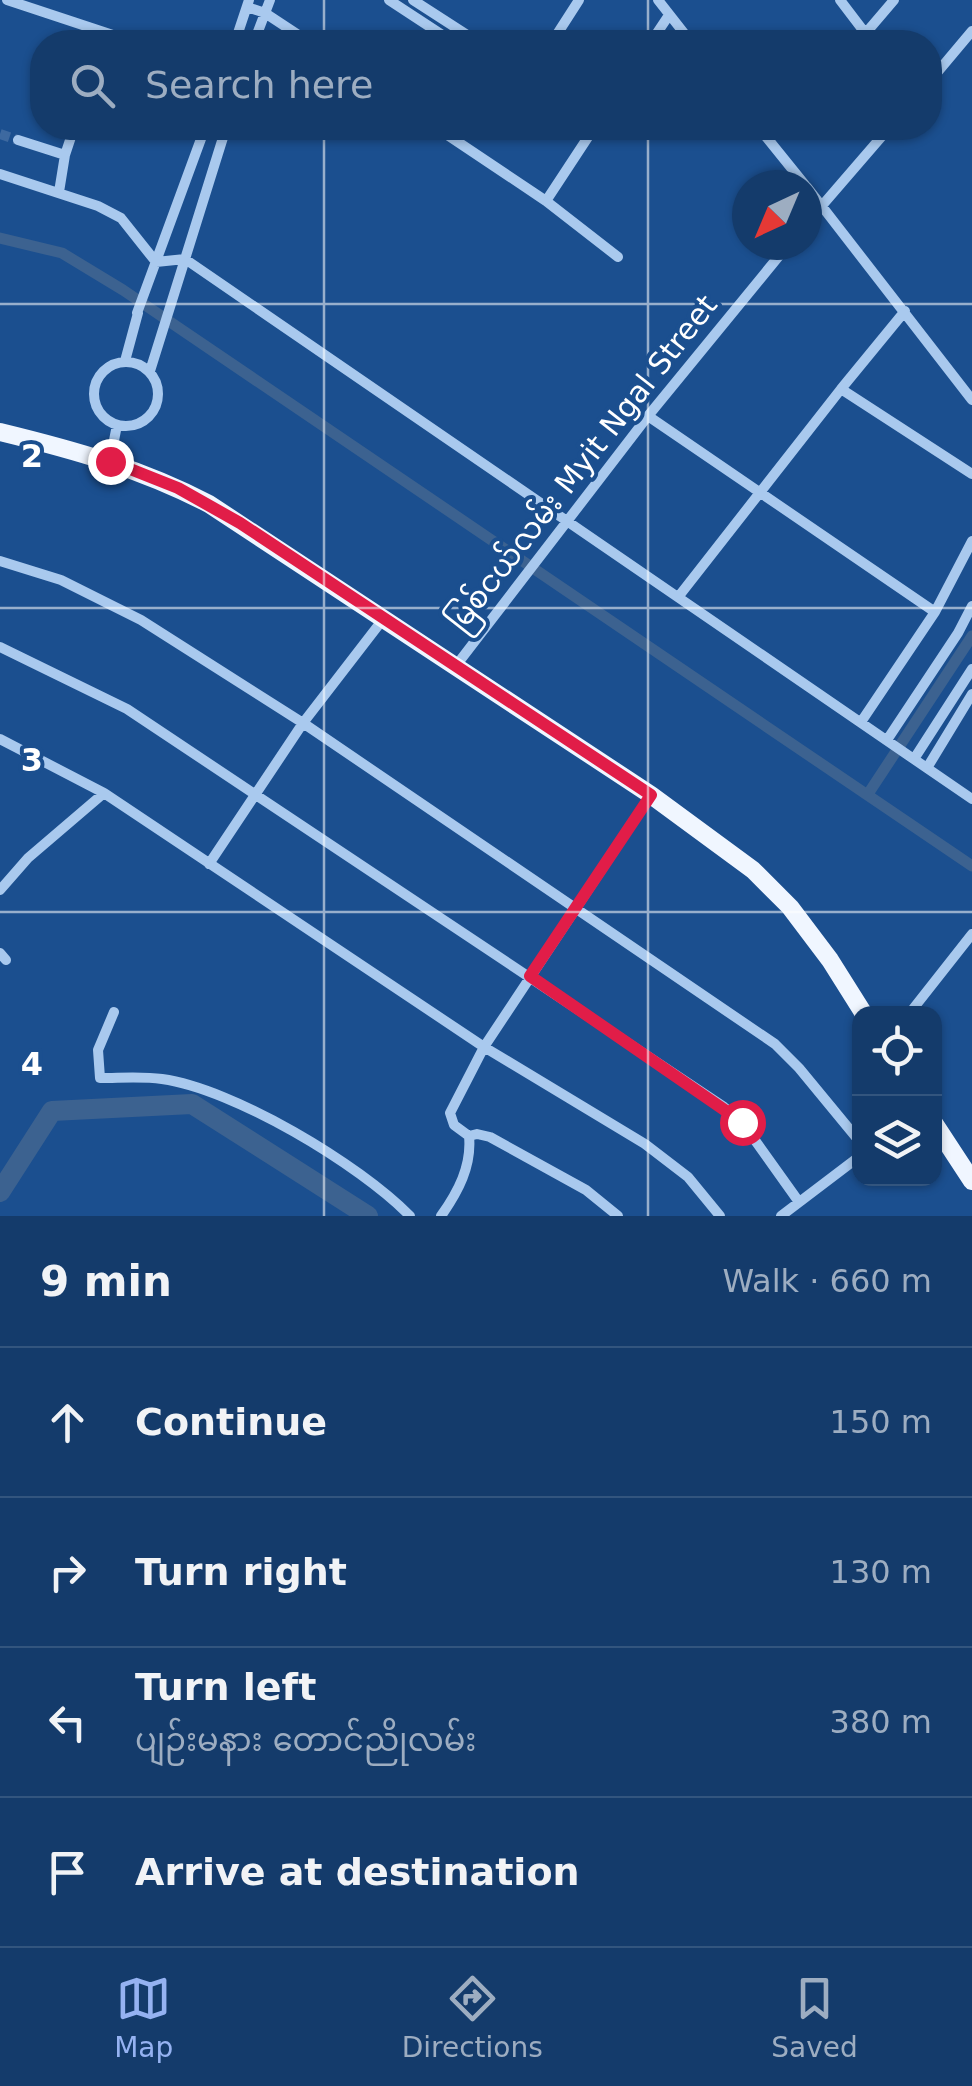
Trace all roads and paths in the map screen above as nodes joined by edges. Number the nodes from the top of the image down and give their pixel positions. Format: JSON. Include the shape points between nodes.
{"nodes":[{"id":1,"x":7,"y":0,"type":"edge"},
{"id":2,"x":270,"y":0,"type":"edge"},
{"id":3,"x":388,"y":0,"type":"edge"},
{"id":4,"x":578,"y":0,"type":"edge"},
{"id":5,"x":658,"y":0,"type":"edge"},
{"id":6,"x":840,"y":0,"type":"edge"},
{"id":7,"x":894,"y":0,"type":"edge"},
{"id":8,"x":414,"y":1,"type":"edge"},
{"id":9,"x":248,"y":4,"type":"edge"},
{"id":10,"x":408,"y":12,"type":"junction"},
{"id":11,"x":265,"y":13,"type":"junction"},
{"id":12,"x":670,"y":15,"type":"junction"},
{"id":13,"x":84,"y":30,"type":"edge"},
{"id":14,"x":239,"y":30,"type":"edge"},
{"id":15,"x":259,"y":30,"type":"edge"},
{"id":16,"x":291,"y":30,"type":"edge"},
{"id":17,"x":435,"y":30,"type":"edge"},
{"id":18,"x":459,"y":30,"type":"edge"},
{"id":19,"x":559,"y":30,"type":"edge"},
{"id":20,"x":659,"y":30,"type":"edge"},
{"id":21,"x":682,"y":30,"type":"edge"},
{"id":22,"x":862,"y":30,"type":"edge"},
{"id":23,"x":873,"y":30,"type":"edge"},
{"id":24,"x":972,"y":31,"type":"edge"},
{"id":25,"x":942,"y":67,"type":"edge"},
{"id":26,"x":18,"y":140,"type":"tunnel mouth"},
{"id":27,"x":70,"y":140,"type":"edge"},
{"id":28,"x":201,"y":140,"type":"edge"},
{"id":29,"x":222,"y":140,"type":"edge"},
{"id":30,"x":454,"y":140,"type":"edge"},
{"id":31,"x":586,"y":140,"type":"edge"},
{"id":32,"x":770,"y":140,"type":"edge"},
{"id":33,"x":879,"y":140,"type":"edge"},
{"id":34,"x":65,"y":155,"type":"junction"},
{"id":35,"x":793,"y":170,"type":"edge"},
{"id":36,"x":0,"y":174,"type":"edge"},
{"id":37,"x":59,"y":192,"type":"junction"},
{"id":38,"x":546,"y":201,"type":"junction"},
{"id":39,"x":822,"y":206,"type":"joint"},
{"id":40,"x":618,"y":257,"type":"dead end"},
{"id":41,"x":185,"y":259,"type":"junction"},
{"id":42,"x":776,"y":260,"type":"edge"},
{"id":43,"x":156,"y":262,"type":"junction"},
{"id":44,"x":905,"y":311,"type":"junction"},
{"id":45,"x":125,"y":361,"type":"junction"},
{"id":46,"x":150,"y":370,"type":"junction"},
{"id":47,"x":841,"y":390,"type":"junction"},
{"id":48,"x":972,"y":400,"type":"edge"},
{"id":49,"x":648,"y":416,"type":"junction"},
{"id":50,"x":117,"y":425,"type":"junction"},
{"id":51,"x":0,"y":432,"type":"edge"},
{"id":52,"x":110,"y":461,"type":"junction"},
{"id":53,"x":972,"y":474,"type":"edge"},
{"id":54,"x":760,"y":493,"type":"junction"},
{"id":55,"x":567,"y":520,"type":"junction"},
{"id":56,"x":972,"y":541,"type":"edge"},
{"id":57,"x":0,"y":562,"type":"edge"},
{"id":58,"x":679,"y":596,"type":"junction"},
{"id":59,"x":972,"y":606,"type":"edge"},
{"id":60,"x":935,"y":612,"type":"junction"},
{"id":61,"x":384,"y":618,"type":"junction"},
{"id":62,"x":0,"y":647,"type":"edge"},
{"id":63,"x":455,"y":667,"type":"junction"},
{"id":64,"x":972,"y":668,"type":"edge"},
{"id":65,"x":972,"y":694,"type":"edge"},
{"id":66,"x":862,"y":722,"type":"junction"},
{"id":67,"x":303,"y":723,"type":"junction"},
{"id":68,"x":0,"y":739,"type":"edge"},
{"id":69,"x":890,"y":742,"type":"junction"},
{"id":70,"x":909,"y":756,"type":"junction"},
{"id":71,"x":927,"y":768,"type":"junction"},
{"id":72,"x":104,"y":793,"type":"junction"},
{"id":73,"x":254,"y":794,"type":"junction"},
{"id":74,"x":651,"y":795,"type":"junction"},
{"id":75,"x":972,"y":799,"type":"edge"},
{"id":76,"x":209,"y":864,"type":"junction"},
{"id":77,"x":0,"y":890,"type":"edge"},
{"id":78,"x":574,"y":909,"type":"junction"},
{"id":79,"x":972,"y":934,"type":"edge"},
{"id":80,"x":530,"y":976,"type":"junction"},
{"id":81,"x":859,"y":1006,"type":"edge"},
{"id":82,"x":915,"y":1006,"type":"edge"},
{"id":83,"x":114,"y":1012,"type":"dead end"},
{"id":84,"x":484,"y":1047,"type":"junction"},
{"id":85,"x":852,"y":1132,"type":"edge"},
{"id":86,"x":942,"y":1135,"type":"edge"},
{"id":87,"x":469,"y":1136,"type":"junction"},
{"id":88,"x":852,"y":1162,"type":"edge"},
{"id":89,"x":972,"y":1182,"type":"edge"},
{"id":90,"x":798,"y":1202,"type":"junction"},
{"id":91,"x":410,"y":1216,"type":"edge"},
{"id":92,"x":442,"y":1216,"type":"edge"},
{"id":93,"x":618,"y":1216,"type":"edge"},
{"id":94,"x":720,"y":1216,"type":"edge"},
{"id":95,"x":781,"y":1216,"type":"edge"}],
"edges":[{"from":1,"to":13,"type":"street"},
{"from":2,"to":11,"type":"street"},
{"from":3,"to":10,"type":"street"},
{"from":4,"to":19,"type":"street"},
{"from":5,"to":12,"type":"street"},
{"from":6,"to":22,"type":"street"},
{"from":7,"to":23,"type":"street"},
{"from":8,"to":10,"type":"street"},
{"from":8,"to":18,"type":"street"},
{"from":9,"to":11,"type":"street"},
{"from":9,"to":14,"type":"street"},
{"from":10,"to":17,"type":"street"},
{"from":11,"to":15,"type":"street"},
{"from":11,"to":16,"type":"street"},
{"from":12,"to":20,"type":"street"},
{"from":12,"to":21,"type":"street"},
{"from":24,"to":25,"type":"street"},
{"from":26,"to":34,"type":"street"},
{"from":27,"to":34,"type":"street"},
{"from":28,"to":43,"type":"street"},
{"from":29,"to":41,"type":"street"},
{"from":30,"to":38,"type":"street"},
{"from":31,"to":38,"type":"street"},
{"from":32,"to":35,"type":"street"},
{"from":33,"to":39,"type":"street"},
{"from":34,"to":37,"type":"street"},
{"from":36,"to":37,"type":"street"},
{"from":37,"to":43,"type":"street","via":[[120,218]]},
{"from":38,"to":40,"type":"street"},
{"from":39,"to":44,"type":"street"},
{"from":41,"to":43,"type":"street"},
{"from":41,"to":46,"type":"street"},
{"from":41,"to":55,"type":"street"},
{"from":42,"to":49,"type":"street","name":"မြစ်ငယ်လမ်း Myit Ngal Street"},
{"from":43,"to":45,"type":"street"},
{"from":44,"to":47,"type":"street"},
{"from":44,"to":48,"type":"street"},
{"from":45,"to":46,"type":"street"},
{"from":45,"to":50,"type":"street","via":[[99,375],[94,394],[100,414]]},
{"from":46,"to":50,"type":"street","via":[[159,390],[154,410],[138,424]]},
{"from":47,"to":53,"type":"street"},
{"from":47,"to":54,"type":"street"},
{"from":49,"to":54,"type":"street"},
{"from":49,"to":55,"type":"street","name":"မြစ်ငယ်လမ်း Myit Ngal Street"},
{"from":50,"to":52,"type":"street"},
{"from":51,"to":52,"type":"main road"},
{"from":52,"to":61,"type":"main road","via":[[210,504]]},
{"from":54,"to":58,"type":"street"},
{"from":54,"to":60,"type":"street"},
{"from":55,"to":58,"type":"street"},
{"from":55,"to":63,"type":"street","name":"မြစ်ငယ်လမ်း Myit Ngal Street"},
{"from":56,"to":60,"type":"street"},
{"from":57,"to":67,"type":"street","via":[[108,602]]},
{"from":58,"to":66,"type":"street"},
{"from":59,"to":69,"type":"street"},
{"from":60,"to":66,"type":"street"},
{"from":61,"to":63,"type":"main road"},
{"from":61,"to":67,"type":"street"},
{"from":62,"to":73,"type":"street","via":[[127,709]]},
{"from":63,"to":74,"type":"main road"},
{"from":64,"to":70,"type":"street"},
{"from":65,"to":71,"type":"street"},
{"from":66,"to":69,"type":"street"},
{"from":67,"to":73,"type":"street"},
{"from":67,"to":78,"type":"street"},
{"from":68,"to":72,"type":"street"},
{"from":69,"to":70,"type":"street"},
{"from":70,"to":71,"type":"street"},
{"from":71,"to":75,"type":"street"},
{"from":72,"to":76,"type":"street"},
{"from":72,"to":77,"type":"street"},
{"from":73,"to":76,"type":"street"},
{"from":73,"to":80,"type":"street"},
{"from":74,"to":78,"type":"street"},
{"from":74,"to":81,"type":"main road","via":[[753,870],[790,907]]},
{"from":76,"to":84,"type":"street"},
{"from":78,"to":80,"type":"street"},
{"from":78,"to":85,"type":"street","via":[[775,1044]]},
{"from":79,"to":82,"type":"street"},
{"from":80,"to":84,"type":"street"},
{"from":80,"to":90,"type":"street","via":[[742,1122]]},
{"from":83,"to":91,"type":"street","via":[[98,1050],[100,1078],[162,1078],[226,1098],[300,1136],[384,1190]]},
{"from":84,"to":87,"type":"street","via":[[450,1113],[454,1126]]},
{"from":84,"to":94,"type":"street","via":[[669,1160]]},
{"from":86,"to":89,"type":"main road"},
{"from":87,"to":92,"type":"street","via":[[460,1186]]},
{"from":87,"to":93,"type":"street","via":[[490,1137],[586,1190]]},
{"from":88,"to":90,"type":"street"},
{"from":90,"to":95,"type":"street"}]}
